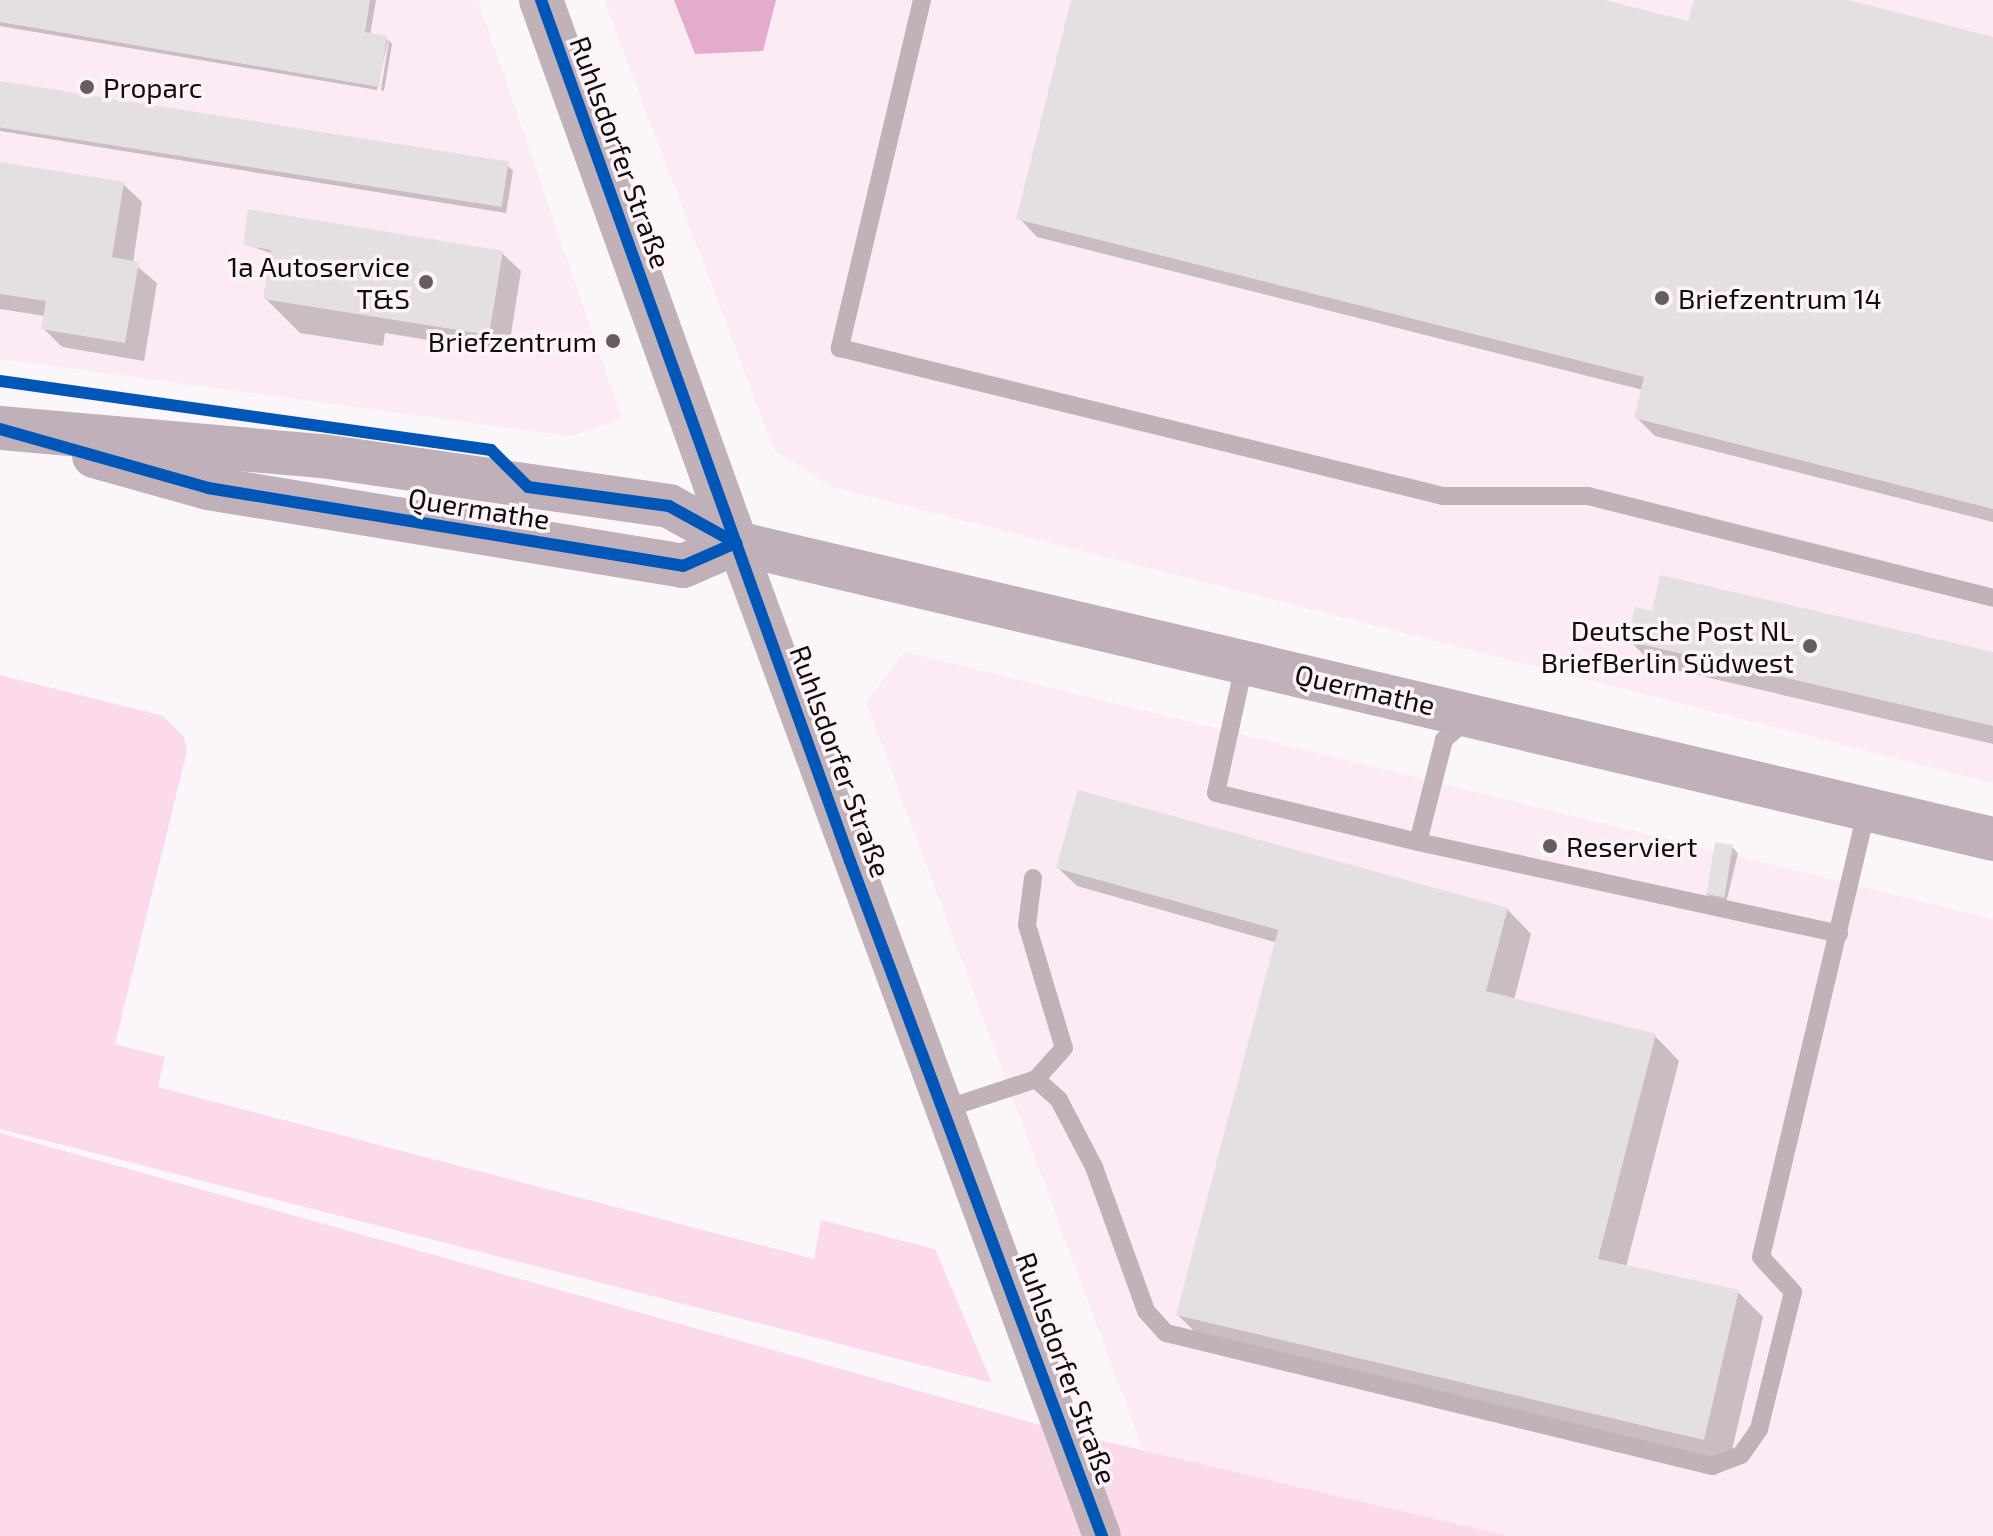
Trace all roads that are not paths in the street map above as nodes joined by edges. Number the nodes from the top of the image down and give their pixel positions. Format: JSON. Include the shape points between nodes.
{"nodes":[{"id":1,"x":541,"y":0,"type":"edge"},
{"id":2,"x":922,"y":0,"type":"edge"},
{"id":3,"x":0,"y":429,"type":"edge"},
{"id":4,"x":736,"y":543,"type":"junction"},
{"id":5,"x":1993,"y":598,"type":"edge"},
{"id":6,"x":1245,"y":661,"type":"junction"},
{"id":7,"x":1472,"y":714,"type":"junction"},
{"id":8,"x":1867,"y":810,"type":"junction"},
{"id":9,"x":1993,"y":839,"type":"edge"},
{"id":10,"x":1418,"y":842,"type":"junction"},
{"id":11,"x":1033,"y":878,"type":"dead end"},
{"id":12,"x":1839,"y":934,"type":"junction"},
{"id":13,"x":1036,"y":1079,"type":"junction"},
{"id":14,"x":945,"y":1109,"type":"junction"},
{"id":15,"x":1102,"y":1536,"type":"edge"}],
"edges":[{"from":1,"to":4,"type":"street","name":"Ruhlsdorfer Straße"},
{"from":2,"to":5,"type":"lane","via":[[840,348],[1443,496],[1588,496]]},
{"from":3,"to":4,"type":"main road","name":"Quermathe","via":[[208,488],[683,566]]},
{"from":4,"to":6,"type":"main road","name":"Quermathe"},
{"from":4,"to":14,"type":"street","name":"Ruhlsdorfer Straße"},
{"from":6,"to":7,"type":"main road","name":"Quermathe"},
{"from":6,"to":10,"type":"lane","via":[[1216,793]]},
{"from":7,"to":8,"type":"main road","name":"Quermathe"},
{"from":7,"to":10,"type":"lane","via":[[1444,740]]},
{"from":8,"to":9,"type":"main road","name":"Quermathe"},
{"from":8,"to":12,"type":"lane"},
{"from":10,"to":12,"type":"lane"},
{"from":11,"to":13,"type":"lane","via":[[1027,925],[1064,1048]]},
{"from":12,"to":13,"type":"lane","via":[[1761,1257],[1793,1292],[1759,1429],[1741,1455],[1712,1466],[1166,1333],[1146,1311],[1094,1167],[1059,1100]]},
{"from":13,"to":14,"type":"lane"},
{"from":14,"to":15,"type":"street","name":"Ruhlsdorfer Straße"}]}
